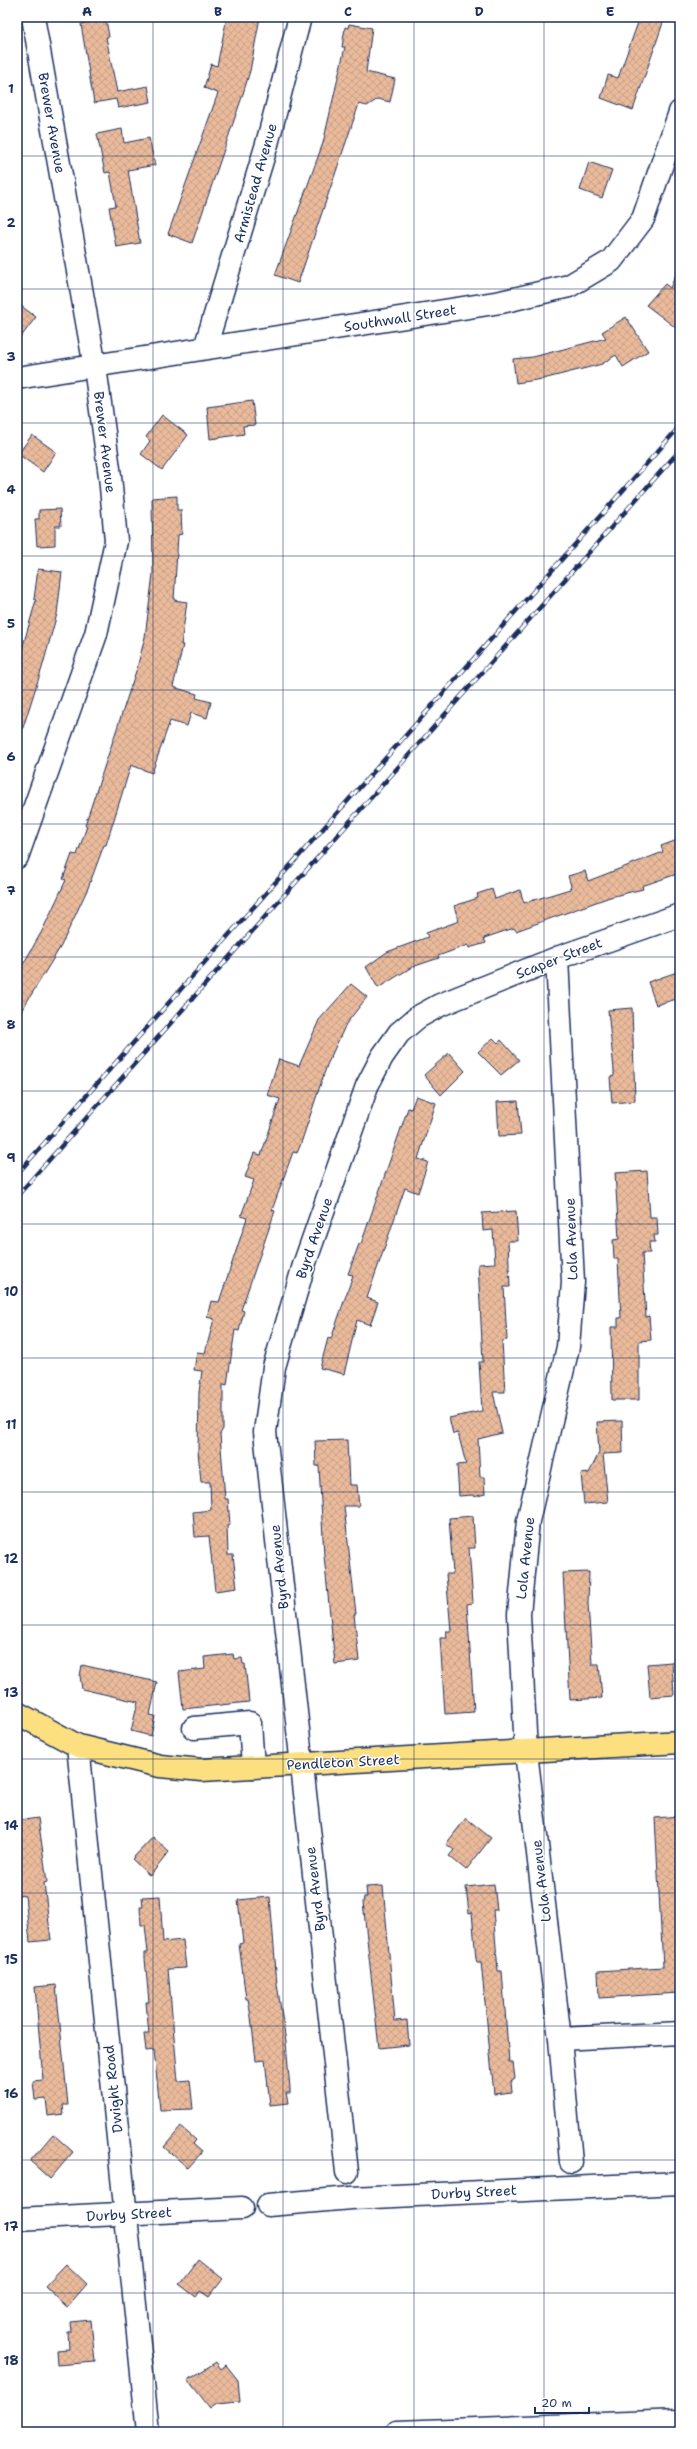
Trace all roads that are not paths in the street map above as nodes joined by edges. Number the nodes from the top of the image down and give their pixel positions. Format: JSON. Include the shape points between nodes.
{"nodes":[{"id":1,"x":33,"y":17,"type":"edge"},
{"id":2,"x":300,"y":17,"type":"edge"},
{"id":3,"x":680,"y":112,"type":"edge"},
{"id":4,"x":205,"y":348,"type":"junction"},
{"id":5,"x":95,"y":368,"type":"junction"},
{"id":6,"x":17,"y":378,"type":"edge"},
{"id":7,"x":17,"y":857,"type":"edge"},
{"id":8,"x":680,"y":915,"type":"edge"},
{"id":9,"x":557,"y":958,"type":"junction"},
{"id":10,"x":440,"y":1005,"type":"joint"},
{"id":11,"x":17,"y":1713,"type":"edge"},
{"id":12,"x":194,"y":1728,"type":"dead end"},
{"id":13,"x":680,"y":1742,"type":"edge"},
{"id":14,"x":78,"y":1746,"type":"junction"},
{"id":15,"x":526,"y":1752,"type":"junction"},
{"id":16,"x":300,"y":1764,"type":"junction"},
{"id":17,"x":253,"y":1767,"type":"junction"},
{"id":18,"x":680,"y":2033,"type":"edge"},
{"id":19,"x":560,"y":2039,"type":"junction"},
{"id":20,"x":571,"y":2162,"type":"dead end"},
{"id":21,"x":347,"y":2172,"type":"dead end"},
{"id":22,"x":680,"y":2183,"type":"edge"},
{"id":23,"x":268,"y":2205,"type":"dead end"},
{"id":24,"x":242,"y":2208,"type":"dead end"},
{"id":25,"x":125,"y":2214,"type":"junction"},
{"id":26,"x":17,"y":2219,"type":"edge"},
{"id":27,"x":680,"y":2421,"type":"edge"},
{"id":28,"x":148,"y":2432,"type":"edge"},
{"id":29,"x":397,"y":2432,"type":"edge"}],
"edges":[{"from":1,"to":5,"type":"street","name":"Brewer Avenue"},
{"from":2,"to":4,"type":"street","name":"Armistead Avenue","via":[[267,144]]},
{"from":3,"to":4,"type":"street","name":"Southwall Street","via":[[643,219],[611,261],[569,286],[500,302]]},
{"from":4,"to":5,"type":"street","name":"Southwall Street"},
{"from":5,"to":6,"type":"street","name":"Southwall Street"},
{"from":5,"to":7,"type":"street","name":"Brewer Avenue","via":[[116,541],[96,634]]},
{"from":8,"to":9,"type":"street","name":"Scaper Street"},
{"from":9,"to":10,"type":"street","name":"Scaper Street"},
{"from":9,"to":15,"type":"street","name":"Lola Avenue","via":[[573,1282],[568,1347],[528,1521],[519,1614]]},
{"from":10,"to":16,"type":"street","name":"Byrd Avenue","via":[[418,1017],[399,1033],[382,1057],[367,1086],[304,1264],[274,1367],[265,1432]]},
{"from":11,"to":14,"type":"main road","name":"Pendleton Street"},
{"from":12,"to":17,"type":"street","via":[[250,1723]]},
{"from":13,"to":15,"type":"main road","name":"Pendleton Street"},
{"from":14,"to":17,"type":"main road","name":"Pendleton Street","via":[[160,1766],[202,1770]]},
{"from":14,"to":25,"type":"street","name":"Dwight Road"},
{"from":15,"to":16,"type":"main road","name":"Pendleton Street"},
{"from":15,"to":19,"type":"street","name":"Lola Avenue"},
{"from":16,"to":17,"type":"main road","name":"Pendleton Street"},
{"from":16,"to":21,"type":"street","name":"Byrd Avenue"},
{"from":18,"to":19,"type":"street"},
{"from":19,"to":20,"type":"street","name":"Lola Avenue"},
{"from":22,"to":23,"type":"street","name":"Durby Street","via":[[351,2198]]},
{"from":24,"to":25,"type":"street","name":"Durby Street"},
{"from":25,"to":26,"type":"street","name":"Durby Street"},
{"from":25,"to":28,"type":"street","name":"Dwight Road"},
{"from":27,"to":29,"type":"street"}]}
